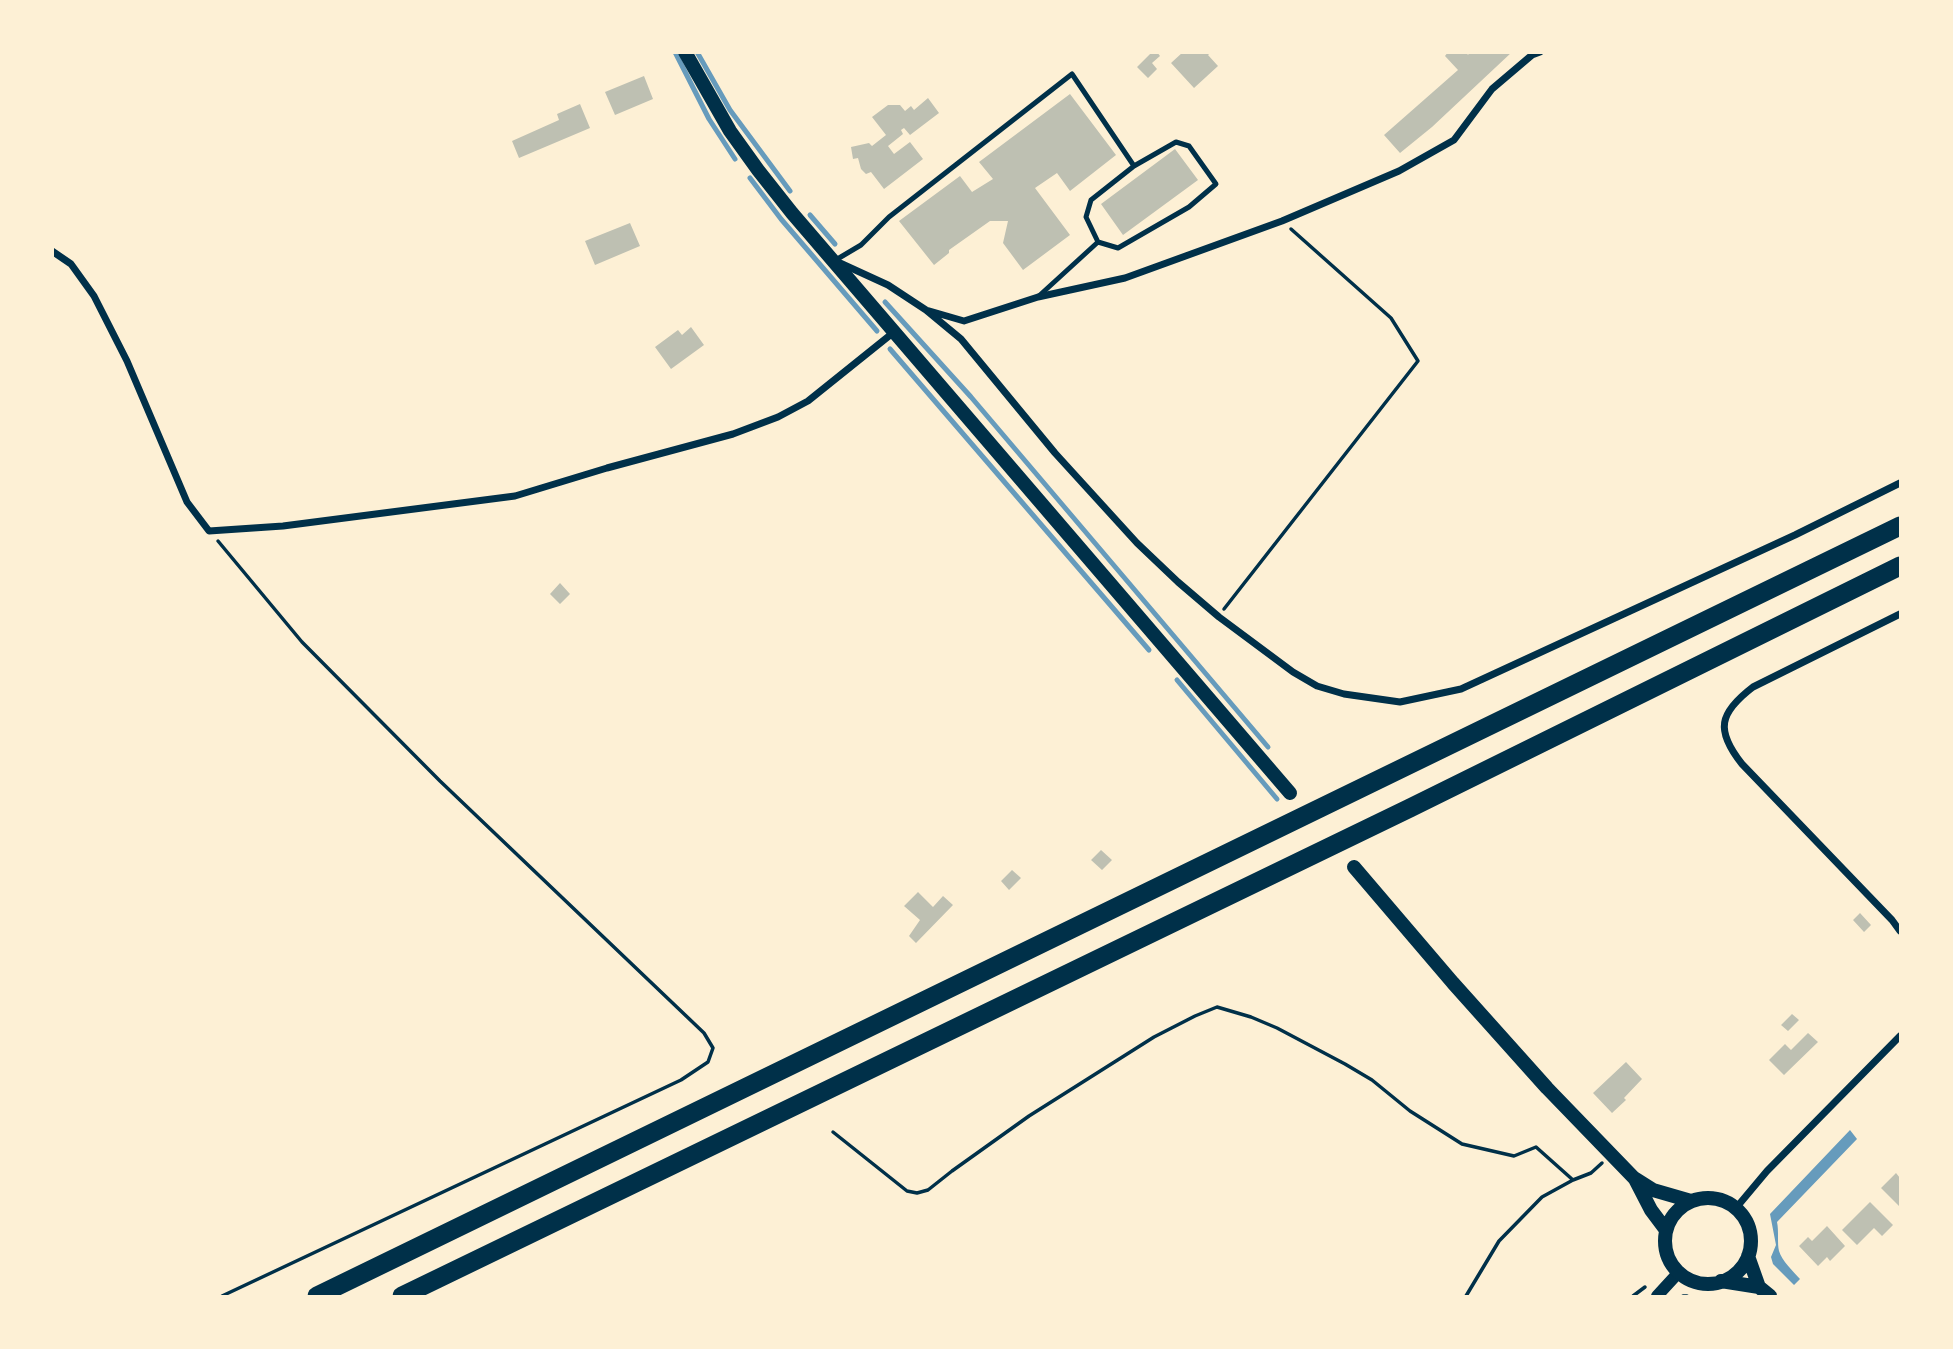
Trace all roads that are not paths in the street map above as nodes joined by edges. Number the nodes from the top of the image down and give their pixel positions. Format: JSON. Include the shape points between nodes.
{"nodes":[{"id":1,"x":685,"y":52,"type":"edge"},
{"id":2,"x":1540,"y":52,"type":"edge"},
{"id":3,"x":1134,"y":166,"type":"junction"},
{"id":4,"x":1098,"y":242,"type":"junction"},
{"id":5,"x":52,"y":251,"type":"edge"},
{"id":6,"x":834,"y":261,"type":"junction"},
{"id":7,"x":1038,"y":297,"type":"junction"},
{"id":8,"x":926,"y":310,"type":"junction"},
{"id":9,"x":894,"y":332,"type":"junction"},
{"id":10,"x":1900,"y":484,"type":"edge"},
{"id":11,"x":1900,"y":526,"type":"edge"},
{"id":12,"x":1900,"y":566,"type":"edge"},
{"id":13,"x":1900,"y":614,"type":"edge"},
{"id":14,"x":1290,"y":793,"type":"dead end"},
{"id":15,"x":1354,"y":867,"type":"dead end"},
{"id":16,"x":1900,"y":931,"type":"edge"},
{"id":17,"x":1900,"y":1036,"type":"edge"},
{"id":18,"x":1634,"y":1178,"type":"junction"},
{"id":19,"x":1691,"y":1201,"type":"junction"},
{"id":20,"x":1736,"y":1208,"type":"junction"},
{"id":21,"x":1666,"y":1230,"type":"junction"},
{"id":22,"x":1748,"y":1256,"type":"junction"},
{"id":23,"x":473,"y":1262,"type":"junction"},
{"id":24,"x":1679,"y":1272,"type":"junction"},
{"id":25,"x":1721,"y":1281,"type":"junction"},
{"id":26,"x":1765,"y":1292,"type":"edge"},
{"id":27,"x":317,"y":1297,"type":"edge"},
{"id":28,"x":402,"y":1297,"type":"edge"},
{"id":29,"x":432,"y":1297,"type":"edge"},
{"id":30,"x":1657,"y":1297,"type":"edge"}],
"edges":[{"from":1,"to":6,"type":"main road","via":[[730,131]]},
{"from":2,"to":7,"type":"street","via":[[1492,89],[1454,140],[1399,171],[1282,221],[1125,278]]},
{"from":3,"to":4,"type":"lane","via":[[1091,200],[1086,217]]},
{"from":3,"to":4,"type":"lane","via":[[1176,142],[1189,146],[1216,184],[1189,207],[1118,248]]},
{"from":3,"to":6,"type":"lane","via":[[1072,74],[889,217],[861,245]]},
{"from":4,"to":7,"type":"lane"},
{"from":5,"to":9,"type":"street","via":[[71,264],[94,296],[187,502],[209,531],[514,496],[733,434],[808,401]]},
{"from":6,"to":8,"type":"street","via":[[888,285]]},
{"from":6,"to":9,"type":"main road"},
{"from":7,"to":8,"type":"street","via":[[964,321]]},
{"from":8,"to":10,"type":"street","via":[[961,339],[1055,453],[1178,582],[1293,672],[1344,694],[1400,702],[1461,689]]},
{"from":9,"to":14,"type":"main road"},
{"from":11,"to":27,"type":"highway"},
{"from":12,"to":23,"type":"highway"},
{"from":13,"to":16,"type":"street","via":[[1753,687],[1735,700],[1726,715],[1724,732],[1742,764]]},
{"from":15,"to":18,"type":"main road","via":[[1470,1003]]},
{"from":17,"to":20,"type":"street"},
{"from":18,"to":19,"type":"main road","via":[[1663,1194]]},
{"from":18,"to":21,"type":"main road"},
{"from":19,"to":20,"type":"main road","via":[[1723,1200]]},
{"from":19,"to":21,"type":"main road","via":[[1675,1213]]},
{"from":20,"to":22,"type":"main road","via":[[1750,1230]]},
{"from":21,"to":24,"type":"main road","via":[[1667,1253]]},
{"from":22,"to":25,"type":"main road","via":[[1737,1272]]},
{"from":22,"to":26,"type":"main road"},
{"from":23,"to":28,"type":"highway"},
{"from":23,"to":29,"type":"highway"},
{"from":24,"to":25,"type":"main road","via":[[1699,1283]]},
{"from":24,"to":30,"type":"street"},
{"from":25,"to":26,"type":"main road"}]}
